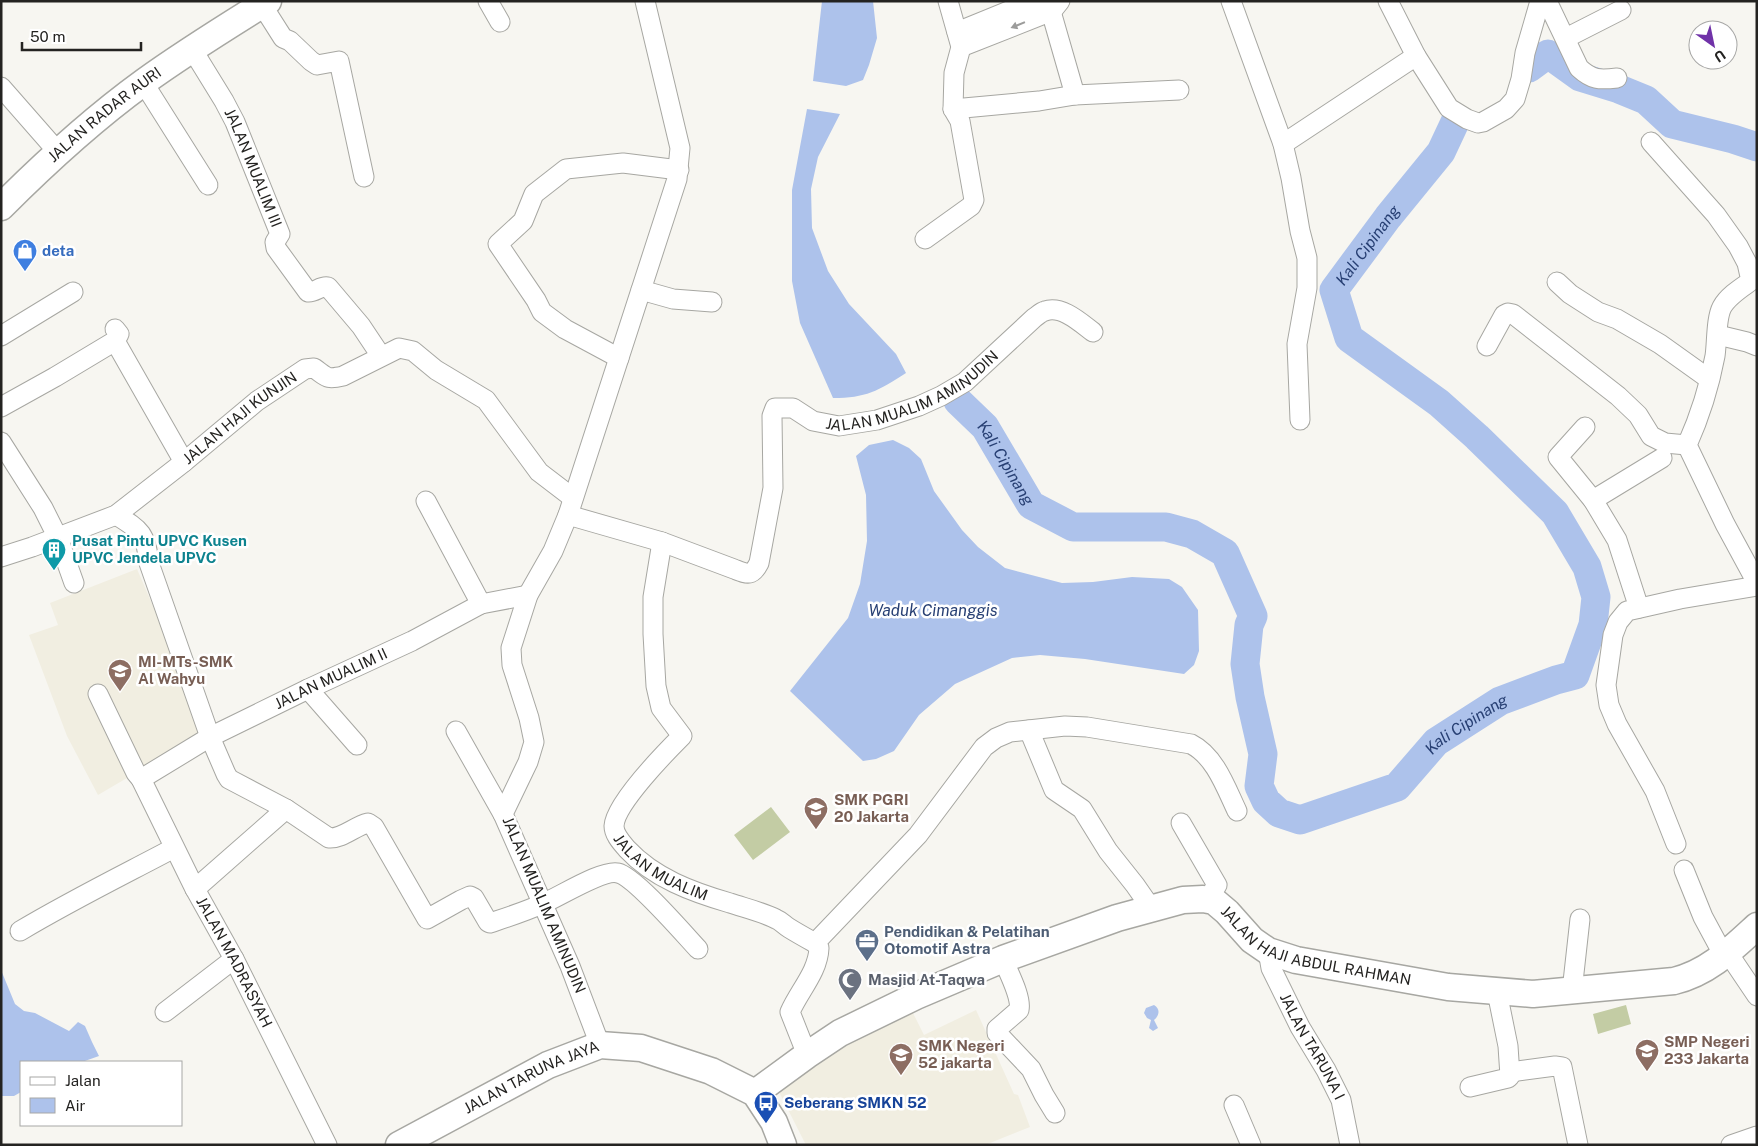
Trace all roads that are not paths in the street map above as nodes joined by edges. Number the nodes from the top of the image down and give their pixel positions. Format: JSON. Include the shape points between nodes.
{"nodes":[{"id":1,"x":488,"y":1,"type":"edge"},
{"id":2,"x":645,"y":1,"type":"edge"},
{"id":3,"x":948,"y":1,"type":"edge"},
{"id":4,"x":1034,"y":1,"type":"edge"},
{"id":5,"x":1231,"y":1,"type":"edge"},
{"id":6,"x":1388,"y":1,"type":"edge"},
{"id":7,"x":1540,"y":1,"type":"edge"},
{"id":8,"x":1547,"y":1,"type":"edge"},
{"id":9,"x":265,"y":3,"type":"edge"},
{"id":10,"x":1053,"y":4,"type":"edge"},
{"id":11,"x":1621,"y":10,"type":"dead end"},
{"id":12,"x":500,"y":22,"type":"dead end"},
{"id":13,"x":1566,"y":38,"type":"junction"},
{"id":14,"x":959,"y":40,"type":"junction"},
{"id":15,"x":192,"y":49,"type":"junction"},
{"id":16,"x":1416,"y":56,"type":"junction"},
{"id":17,"x":1617,"y":78,"type":"dead end"},
{"id":18,"x":144,"y":82,"type":"junction"},
{"id":19,"x":1,"y":87,"type":"edge"},
{"id":20,"x":1178,"y":90,"type":"dead end"},
{"id":21,"x":1074,"y":95,"type":"junction"},
{"id":22,"x":953,"y":109,"type":"junction"},
{"id":23,"x":1651,"y":142,"type":"dead end"},
{"id":24,"x":1283,"y":144,"type":"junction"},
{"id":25,"x":58,"y":152,"type":"junction"},
{"id":26,"x":678,"y":170,"type":"junction"},
{"id":27,"x":364,"y":177,"type":"dead end"},
{"id":28,"x":208,"y":185,"type":"dead end"},
{"id":29,"x":1,"y":206,"type":"edge"},
{"id":30,"x":925,"y":239,"type":"dead end"},
{"id":31,"x":1754,"y":280,"type":"edge"},
{"id":32,"x":1557,"y":282,"type":"dead end"},
{"id":33,"x":641,"y":290,"type":"junction"},
{"id":34,"x":73,"y":292,"type":"dead end"},
{"id":35,"x":712,"y":302,"type":"dead end"},
{"id":36,"x":1093,"y":332,"type":"dead end"},
{"id":37,"x":1718,"y":335,"type":"junction"},
{"id":38,"x":1,"y":336,"type":"edge"},
{"id":39,"x":1487,"y":346,"type":"dead end"},
{"id":40,"x":1757,"y":346,"type":"edge"},
{"id":41,"x":381,"y":356,"type":"junction"},
{"id":42,"x":619,"y":358,"type":"junction"},
{"id":43,"x":1709,"y":379,"type":"junction"},
{"id":44,"x":1,"y":407,"type":"edge"},
{"id":45,"x":1300,"y":420,"type":"dead end"},
{"id":46,"x":1585,"y":427,"type":"dead end"},
{"id":47,"x":1,"y":442,"type":"edge"},
{"id":48,"x":1687,"y":445,"type":"junction"},
{"id":49,"x":1662,"y":458,"type":"dead end"},
{"id":50,"x":184,"y":462,"type":"junction"},
{"id":51,"x":1593,"y":500,"type":"junction"},
{"id":52,"x":426,"y":501,"type":"dead end"},
{"id":53,"x":570,"y":507,"type":"junction"},
{"id":54,"x":116,"y":515,"type":"junction"},
{"id":55,"x":58,"y":538,"type":"junction"},
{"id":56,"x":662,"y":542,"type":"junction"},
{"id":57,"x":1,"y":557,"type":"edge"},
{"id":58,"x":74,"y":583,"type":"dead end"},
{"id":59,"x":1757,"y":584,"type":"edge"},
{"id":60,"x":528,"y":595,"type":"junction"},
{"id":61,"x":481,"y":604,"type":"junction"},
{"id":62,"x":1639,"y":608,"type":"junction"},
{"id":63,"x":308,"y":689,"type":"junction"},
{"id":64,"x":98,"y":694,"type":"dead end"},
{"id":65,"x":1029,"y":730,"type":"junction"},
{"id":66,"x":456,"y":731,"type":"dead end"},
{"id":67,"x":210,"y":737,"type":"junction"},
{"id":68,"x":357,"y":745,"type":"dead end"},
{"id":69,"x":141,"y":780,"type":"junction"},
{"id":70,"x":1237,"y":811,"type":"dead end"},
{"id":71,"x":503,"y":814,"type":"junction"},
{"id":72,"x":278,"y":815,"type":"junction"},
{"id":73,"x":1181,"y":824,"type":"dead end"},
{"id":74,"x":1676,"y":844,"type":"dead end"},
{"id":75,"x":174,"y":848,"type":"junction"},
{"id":76,"x":1684,"y":870,"type":"dead end"},
{"id":77,"x":195,"y":888,"type":"junction"},
{"id":78,"x":1208,"y":899,"type":"junction"},
{"id":79,"x":543,"y":904,"type":"junction"},
{"id":80,"x":1151,"y":908,"type":"junction"},
{"id":81,"x":1580,"y":919,"type":"dead end"},
{"id":82,"x":1757,"y":926,"type":"edge"},
{"id":83,"x":20,"y":931,"type":"dead end"},
{"id":84,"x":815,"y":943,"type":"junction"},
{"id":85,"x":698,"y":949,"type":"dead end"},
{"id":86,"x":1268,"y":951,"type":"junction"},
{"id":87,"x":1726,"y":954,"type":"junction"},
{"id":88,"x":1003,"y":959,"type":"junction"},
{"id":89,"x":234,"y":960,"type":"junction"},
{"id":90,"x":1572,"y":991,"type":"junction"},
{"id":91,"x":1497,"y":992,"type":"junction"},
{"id":92,"x":1757,"y":996,"type":"edge"},
{"id":93,"x":165,"y":1012,"type":"dead end"},
{"id":94,"x":600,"y":1045,"type":"junction"},
{"id":95,"x":808,"y":1054,"type":"junction"},
{"id":96,"x":1510,"y":1072,"type":"junction"},
{"id":97,"x":1470,"y":1087,"type":"dead end"},
{"id":98,"x":755,"y":1093,"type":"junction"},
{"id":99,"x":1234,"y":1105,"type":"dead end"},
{"id":100,"x":1055,"y":1113,"type":"dead end"},
{"id":101,"x":1757,"y":1136,"type":"edge"},
{"id":102,"x":327,"y":1145,"type":"edge"},
{"id":103,"x":399,"y":1145,"type":"edge"},
{"id":104,"x":783,"y":1145,"type":"edge"},
{"id":105,"x":1251,"y":1145,"type":"edge"},
{"id":106,"x":1350,"y":1145,"type":"edge"},
{"id":107,"x":1578,"y":1145,"type":"edge"},
{"id":108,"x":1731,"y":1145,"type":"edge"}],
"edges":[{"from":1,"to":12,"type":"street"},
{"from":2,"to":26,"type":"street","name":"JALAN MUALIM AMINUDIN","via":[[680,148]]},
{"from":3,"to":14,"type":"street"},
{"from":4,"to":14,"type":"street"},
{"from":5,"to":24,"type":"street"},
{"from":6,"to":16,"type":"street"},
{"from":7,"to":16,"type":"street","via":[[1515,99],[1506,110],[1483,122],[1472,122],[1449,108]]},
{"from":8,"to":13,"type":"street"},
{"from":9,"to":15,"type":"street","name":"JALAN RADAR AURI"},
{"from":9,"to":27,"type":"street","via":[[283,38],[310,62],[317,65],[339,61]]},
{"from":10,"to":14,"type":"street","one_way":true},
{"from":10,"to":21,"type":"street"},
{"from":11,"to":13,"type":"street"},
{"from":13,"to":17,"type":"street","via":[[1579,68],[1587,75],[1600,80]]},
{"from":14,"to":22,"type":"street"},
{"from":15,"to":18,"type":"street","name":"JALAN RADAR AURI"},
{"from":15,"to":41,"type":"street","name":"JALAN MUALIM III","via":[[235,122],[280,234],[275,242],[276,248],[308,292],[328,287]]},
{"from":16,"to":24,"type":"street"},
{"from":18,"to":25,"type":"street","name":"JALAN RADAR AURI"},
{"from":18,"to":28,"type":"street"},
{"from":19,"to":25,"type":"street"},
{"from":20,"to":21,"type":"street"},
{"from":21,"to":22,"type":"street"},
{"from":22,"to":30,"type":"street","via":[[960,121],[974,200],[971,206]]},
{"from":23,"to":31,"type":"street","via":[[1716,216],[1738,246]]},
{"from":24,"to":45,"type":"street","via":[[1307,258],[1307,288],[1297,344]]},
{"from":25,"to":29,"type":"street","name":"JALAN RADAR AURI"},
{"from":26,"to":33,"type":"street","name":"JALAN MUALIM AMINUDIN"},
{"from":26,"to":42,"type":"street","via":[[623,163],[566,169],[534,194],[523,221],[498,244],[542,312],[565,329]]},
{"from":31,"to":37,"type":"street","via":[[1722,306]]},
{"from":32,"to":43,"type":"street","via":[[1598,312],[1660,344]]},
{"from":33,"to":35,"type":"street","via":[[672,299]]},
{"from":33,"to":42,"type":"street","name":"JALAN MUALIM AMINUDIN"},
{"from":34,"to":38,"type":"street"},
{"from":36,"to":56,"type":"street","name":"JALAN MUALIM AMINUDIN","via":[[1058,310],[1045,311],[965,382],[919,406],[877,420],[831,426],[785,408],[773,410],[773,488],[756,569],[746,573]]},
{"from":37,"to":40,"type":"street"},
{"from":37,"to":43,"type":"street"},
{"from":39,"to":48,"type":"street","via":[[1504,315],[1513,314],[1618,396],[1638,415],[1651,436],[1665,443]]},
{"from":41,"to":50,"type":"street","name":"JALAN HAJI KUNJIN","via":[[362,368],[335,378],[325,377],[314,368],[305,368],[257,401]]},
{"from":41,"to":53,"type":"street","name":"JALAN HAJI KUNJIN","via":[[399,348],[408,349],[484,398],[538,472]]},
{"from":42,"to":53,"type":"street","name":"JALAN MUALIM AMINUDIN"},
{"from":43,"to":48,"type":"street","via":[[1702,411]]},
{"from":44,"to":50,"type":"street","via":[[55,377],[115,335]]},
{"from":46,"to":51,"type":"street","via":[[1558,458]]},
{"from":47,"to":55,"type":"street","via":[[39,500]]},
{"from":48,"to":59,"type":"street"},
{"from":49,"to":51,"type":"street"},
{"from":50,"to":54,"type":"street","name":"JALAN HAJI KUNJIN"},
{"from":51,"to":62,"type":"street","via":[[1617,540]]},
{"from":52,"to":61,"type":"street"},
{"from":53,"to":56,"type":"street","name":"JALAN MUALIM AMINUDIN"},
{"from":53,"to":60,"type":"street","name":"JALAN MUALIM AMINUDIN","via":[[553,551]]},
{"from":54,"to":55,"type":"street","name":"JALAN HAJI KUNJIN"},
{"from":54,"to":67,"type":"street","via":[[135,526],[146,542],[148,563]]},
{"from":55,"to":57,"type":"street","name":"JALAN HAJI KUNJIN"},
{"from":55,"to":58,"type":"street"},
{"from":56,"to":84,"type":"street","name":"JALAN MUALIM","via":[[653,597],[654,667],[661,708],[682,736],[651,767],[622,807],[614,825],[617,836],[639,861],[657,874],[699,893],[757,911]]},
{"from":59,"to":62,"type":"street"},
{"from":60,"to":61,"type":"street","name":"JALAN MUALIM II"},
{"from":60,"to":71,"type":"street","name":"JALAN MUALIM AMINUDIN","via":[[511,648],[512,665],[534,742]]},
{"from":61,"to":63,"type":"street","name":"JALAN MUALIM II","via":[[412,641]]},
{"from":62,"to":74,"type":"street","via":[[1625,613],[1616,627],[1606,695],[1617,724],[1658,797]]},
{"from":63,"to":67,"type":"street","name":"JALAN MUALIM II"},
{"from":63,"to":68,"type":"street"},
{"from":64,"to":69,"type":"street","name":"JALAN MADRASYAH"},
{"from":65,"to":70,"type":"street","via":[[1086,727],[1191,744],[1204,752]]},
{"from":65,"to":80,"type":"street","via":[[1054,790],[1082,809],[1108,851]]},
{"from":65,"to":84,"type":"street","via":[[1003,734],[984,747],[918,835]]},
{"from":66,"to":71,"type":"street"},
{"from":67,"to":69,"type":"street","name":"JALAN MUALIM II"},
{"from":67,"to":72,"type":"street","via":[[230,779]]},
{"from":69,"to":75,"type":"street","name":"JALAN MADRASYAH"},
{"from":71,"to":79,"type":"street","name":"JALAN MUALIM AMINUDIN"},
{"from":72,"to":77,"type":"street"},
{"from":72,"to":79,"type":"street","via":[[336,839],[368,823],[427,919],[469,896],[474,898],[489,924]]},
{"from":73,"to":78,"type":"street","via":[[1217,884]]},
{"from":75,"to":77,"type":"street","name":"JALAN MADRASYAH"},
{"from":75,"to":83,"type":"street"},
{"from":76,"to":87,"type":"street","via":[[1703,917]]},
{"from":77,"to":89,"type":"street","name":"JALAN MADRASYAH"},
{"from":78,"to":80,"type":"street","name":"JALAN HAJI ABDUL RAHMAN","via":[[1183,900]]},
{"from":78,"to":86,"type":"street","name":"JALAN HAJI ABDUL RAHMAN"},
{"from":79,"to":85,"type":"street","via":[[598,877],[618,873],[653,900]]},
{"from":79,"to":94,"type":"street","name":"JALAN MUALIM AMINUDIN"},
{"from":80,"to":88,"type":"street","name":"JALAN HAJI ABDUL RAHMAN"},
{"from":81,"to":90,"type":"street"},
{"from":82,"to":87,"type":"street","name":"JALAN HAJI ABDUL RAHMAN"},
{"from":84,"to":95,"type":"street","via":[[819,948],[811,975],[790,1013]]},
{"from":86,"to":91,"type":"street","name":"JALAN HAJI ABDUL RAHMAN","via":[[1296,960],[1448,988]]},
{"from":86,"to":106,"type":"street","name":"JALAN TARUNA I","via":[[1272,968],[1300,1027],[1341,1100]]},
{"from":87,"to":90,"type":"street","name":"JALAN HAJI ABDUL RAHMAN","via":[[1700,971],[1674,982]]},
{"from":87,"to":92,"type":"street"},
{"from":88,"to":95,"type":"street","name":"JALAN HAJI ABDUL RAHMAN","via":[[840,1033]]},
{"from":88,"to":100,"type":"street","via":[[1020,1007],[997,1029],[997,1033],[1031,1068]]},
{"from":89,"to":93,"type":"street"},
{"from":89,"to":102,"type":"street","name":"JALAN MADRASYAH"},
{"from":90,"to":91,"type":"street","name":"JALAN HAJI ABDUL RAHMAN"},
{"from":91,"to":96,"type":"street"},
{"from":94,"to":98,"type":"street","name":"JALAN TARUNA JAYA","via":[[641,1048],[711,1071]]},
{"from":94,"to":103,"type":"street","name":"JALAN TARUNA JAYA","via":[[548,1065]]},
{"from":95,"to":98,"type":"street","name":"JALAN HAJI ABDUL RAHMAN"},
{"from":96,"to":97,"type":"street","via":[[1508,1078]]},
{"from":96,"to":107,"type":"street","via":[[1562,1067]]},
{"from":98,"to":104,"type":"street","via":[[774,1122]]},
{"from":99,"to":105,"type":"street"},
{"from":101,"to":108,"type":"street"}]}
